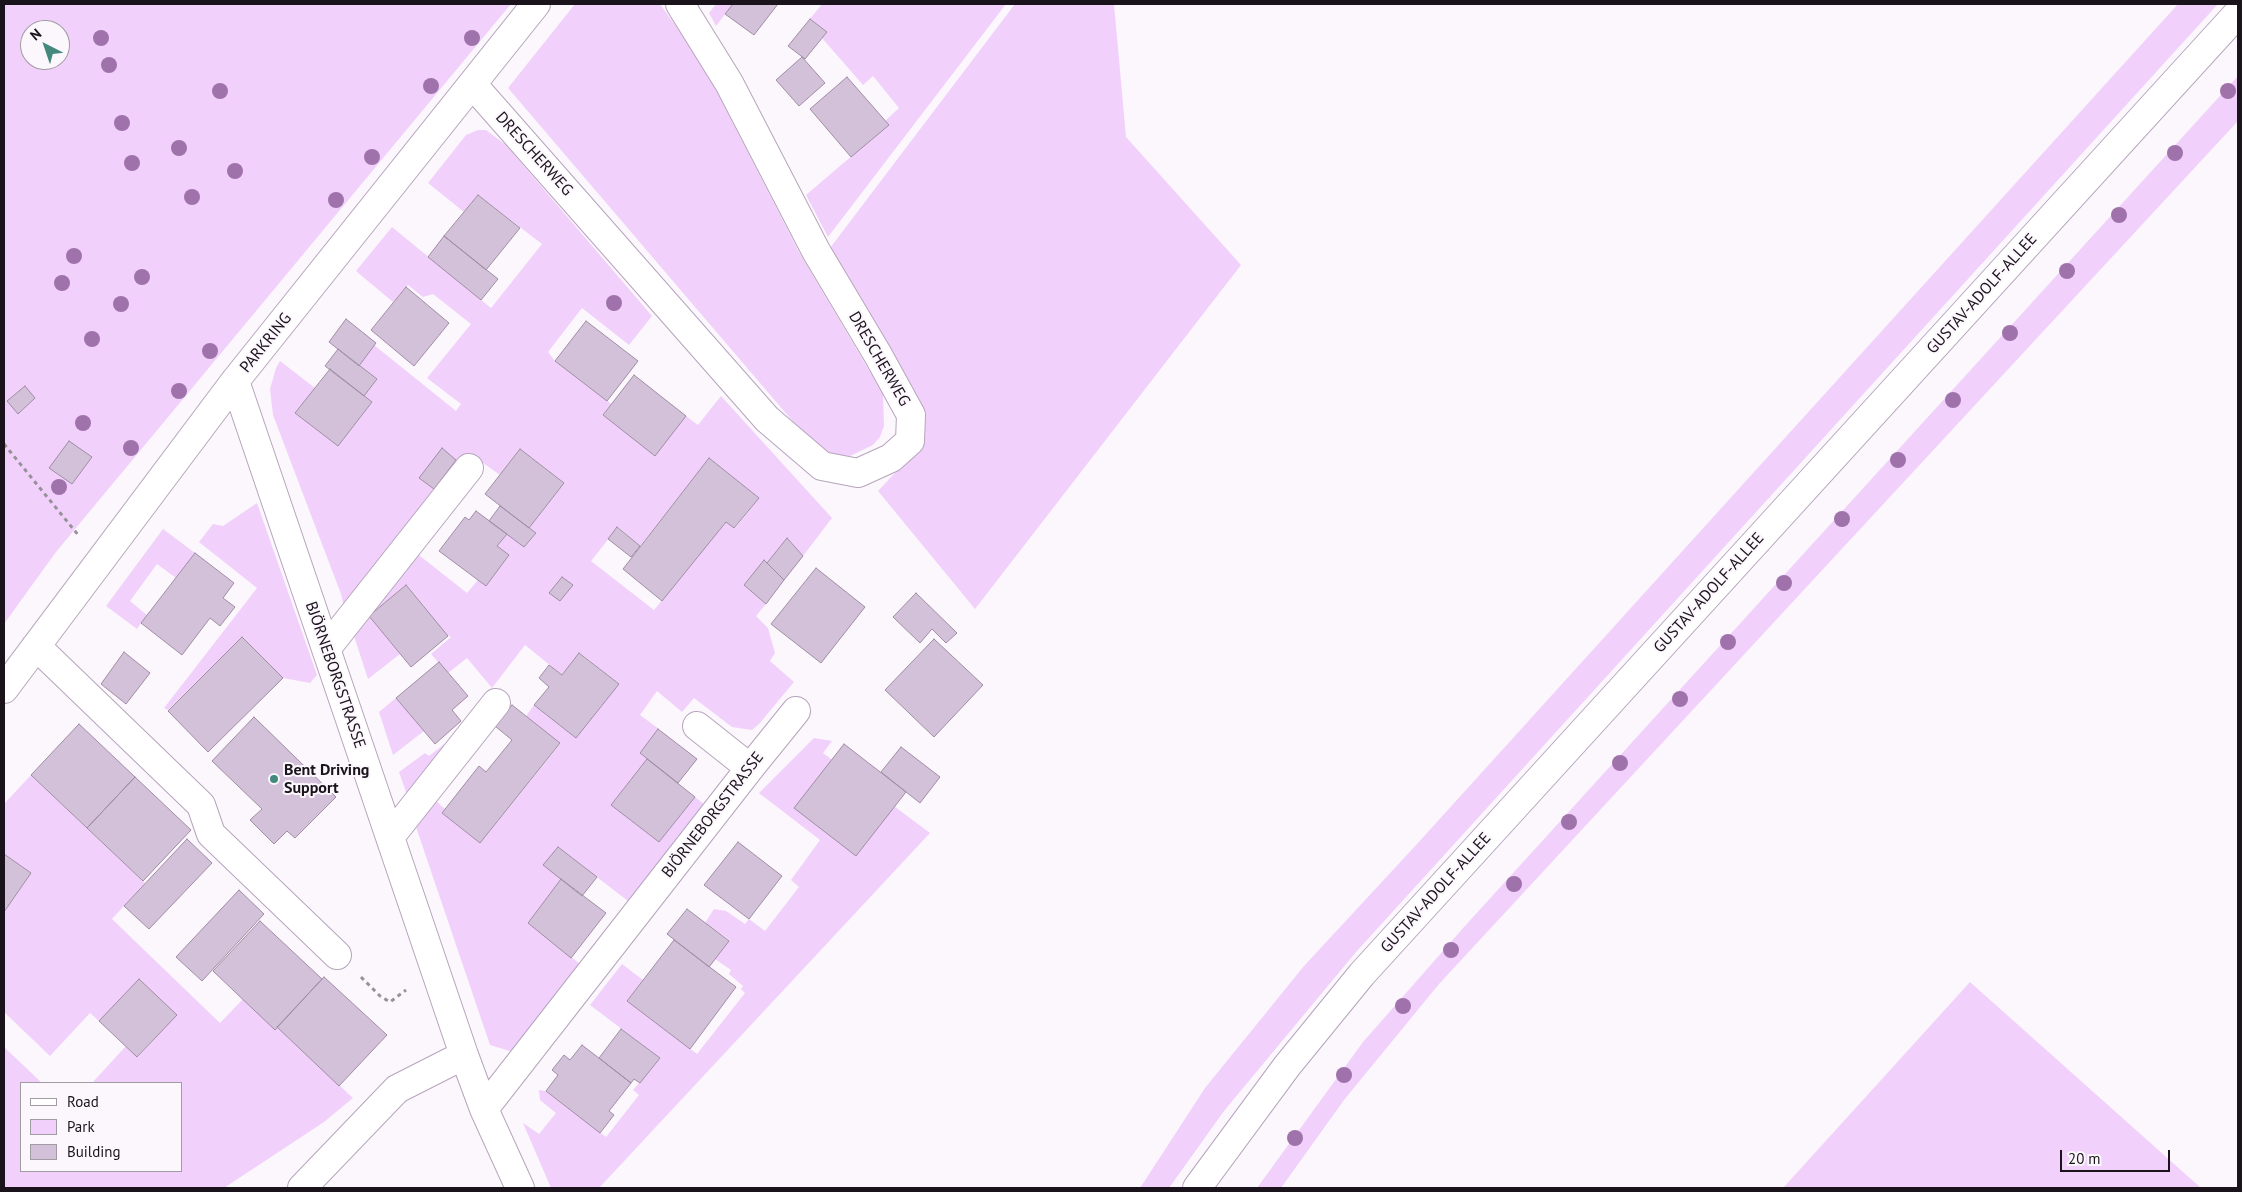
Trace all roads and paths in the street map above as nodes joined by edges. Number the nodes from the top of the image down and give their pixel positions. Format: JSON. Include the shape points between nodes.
{"nodes":[{"id":1,"x":536,"y":4,"type":"edge"},
{"id":2,"x":680,"y":4,"type":"edge"},
{"id":3,"x":2238,"y":13,"type":"edge"},
{"id":4,"x":473,"y":85,"type":"junction"},
{"id":5,"x":235,"y":381,"type":"junction"},
{"id":6,"x":4,"y":444,"type":"edge"},
{"id":7,"x":469,"y":468,"type":"dead end"},
{"id":8,"x":100,"y":562,"type":"junction"},
{"id":9,"x":36,"y":646,"type":"junction"},
{"id":10,"x":326,"y":649,"type":"junction"},
{"id":11,"x":4,"y":689,"type":"edge"},
{"id":12,"x":496,"y":703,"type":"dead end"},
{"id":13,"x":796,"y":711,"type":"dead end"},
{"id":14,"x":697,"y":726,"type":"dead end"},
{"id":15,"x":750,"y":768,"type":"junction"},
{"id":16,"x":390,"y":837,"type":"junction"},
{"id":17,"x":337,"y":954,"type":"joint"},
{"id":18,"x":437,"y":975,"type":"junction"},
{"id":19,"x":464,"y":1055,"type":"junction"},
{"id":20,"x":484,"y":1109,"type":"junction"},
{"id":21,"x":302,"y":1188,"type":"edge"},
{"id":22,"x":520,"y":1188,"type":"edge"},
{"id":23,"x":1197,"y":1188,"type":"edge"}],
"edges":[{"from":1,"to":4,"type":"street","name":"PARKRING"},
{"from":2,"to":4,"type":"street","name":"DRESCHERWEG","via":[[729,83],[816,251],[911,415],[910,441],[891,458],[858,473],[822,466],[767,419]]},
{"from":3,"to":23,"type":"street","name":"GUSTAV-ADOLF-ALLEE","via":[[1362,974],[1287,1066]]},
{"from":4,"to":5,"type":"street","name":"PARKRING"},
{"from":5,"to":8,"type":"street","name":"PARKRING"},
{"from":5,"to":10,"type":"street","name":"BJÖRNEBORGSTRASSE"},
{"from":6,"to":8,"type":"path"},
{"from":7,"to":10,"type":"street"},
{"from":8,"to":9,"type":"street","name":"PARKRING"},
{"from":9,"to":11,"type":"street","name":"PARKRING"},
{"from":9,"to":17,"type":"street","via":[[201,805],[211,834]]},
{"from":10,"to":16,"type":"street","name":"BJÖRNEBORGSTRASSE"},
{"from":12,"to":16,"type":"street"},
{"from":13,"to":15,"type":"street","name":"BJÖRNEBORGSTRASSE"},
{"from":14,"to":15,"type":"street"},
{"from":15,"to":20,"type":"street","name":"BJÖRNEBORGSTRASSE"},
{"from":16,"to":18,"type":"street","name":"BJÖRNEBORGSTRASSE"},
{"from":17,"to":18,"type":"path","via":[[390,1002],[418,980]]},
{"from":18,"to":19,"type":"street","name":"BJÖRNEBORGSTRASSE"},
{"from":19,"to":20,"type":"street","name":"BJÖRNEBORGSTRASSE"},
{"from":19,"to":21,"type":"street","via":[[397,1089]]},
{"from":20,"to":22,"type":"street","name":"BJÖRNEBORGSTRASSE"}]}
